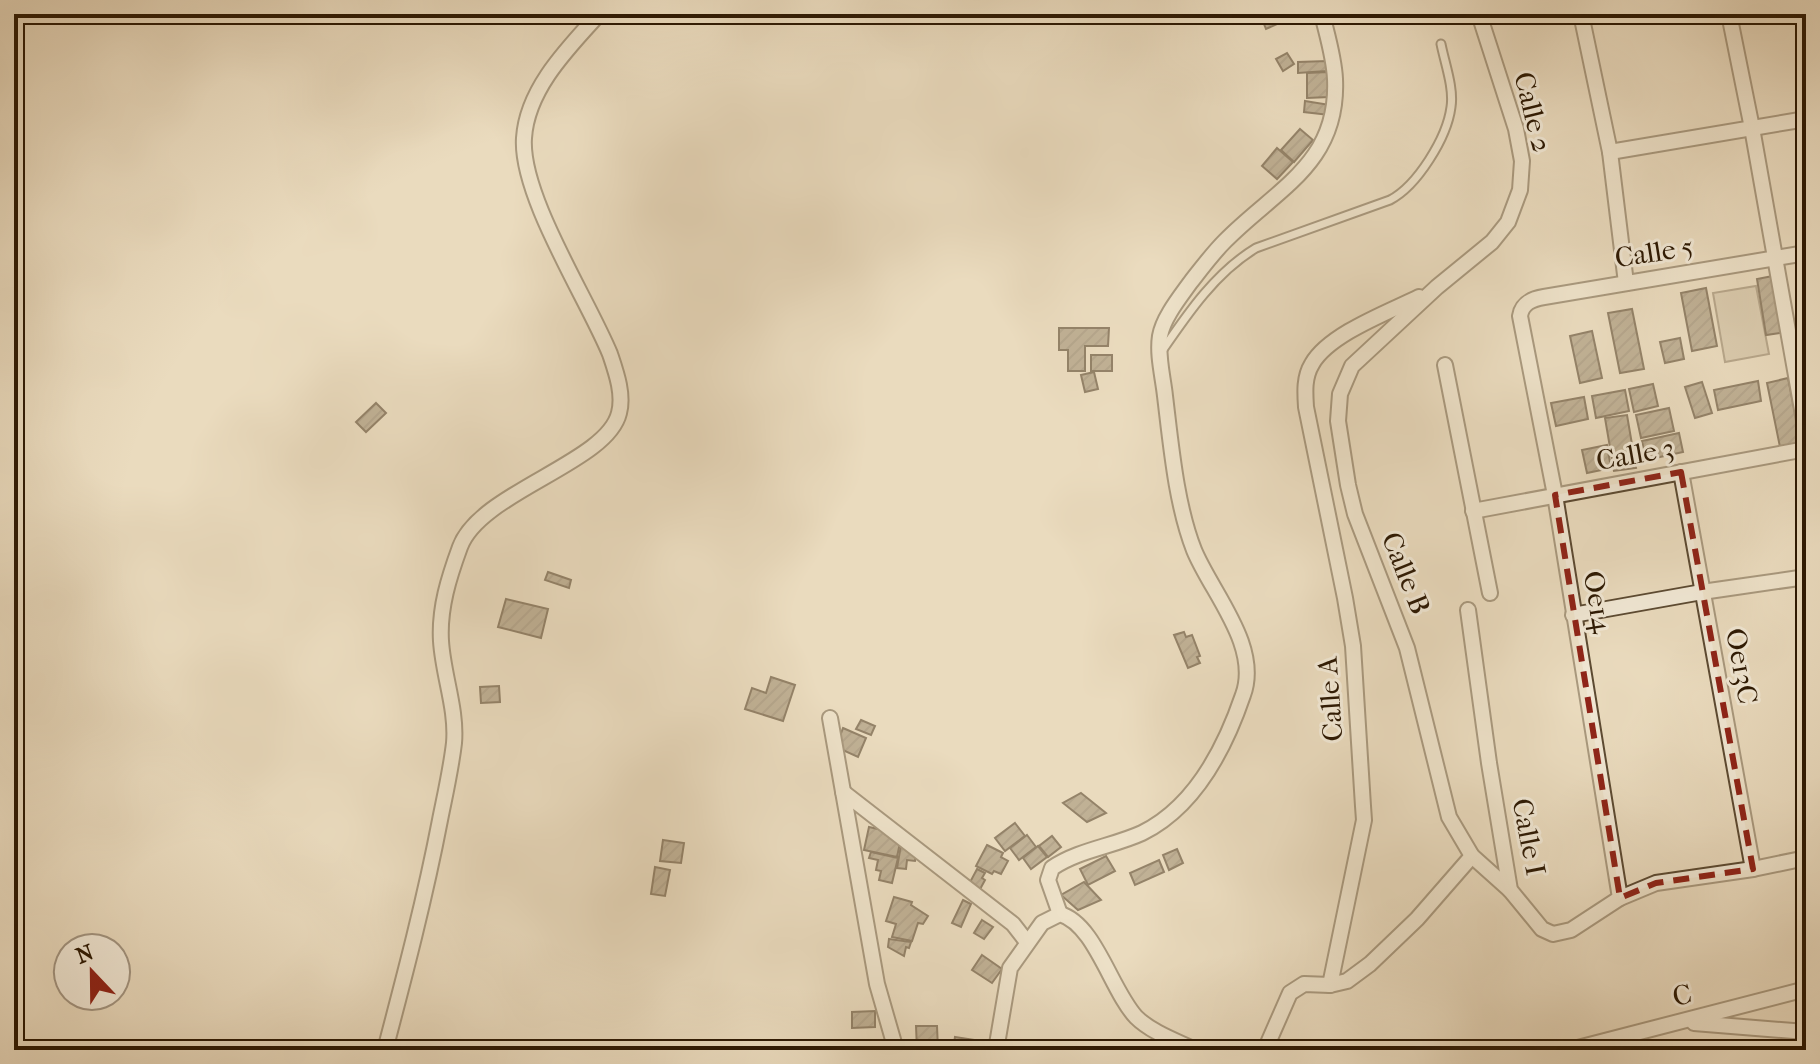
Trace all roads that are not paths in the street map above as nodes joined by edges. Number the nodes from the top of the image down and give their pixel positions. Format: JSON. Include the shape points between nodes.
{"nodes":[{"id":1,"x":599,"y":14,"type":"edge"},
{"id":2,"x":1322,"y":14,"type":"edge"},
{"id":3,"x":1479,"y":14,"type":"edge"},
{"id":4,"x":1581,"y":14,"type":"edge"},
{"id":5,"x":1729,"y":14,"type":"edge"},
{"id":6,"x":1441,"y":44,"type":"dead end"},
{"id":7,"x":1806,"y":119,"type":"edge"},
{"id":8,"x":1752,"y":128,"type":"junction"},
{"id":9,"x":1610,"y":152,"type":"junction"},
{"id":10,"x":1806,"y":253,"type":"edge"},
{"id":11,"x":1775,"y":259,"type":"junction"},
{"id":12,"x":1626,"y":283,"type":"junction"},
{"id":13,"x":1437,"y":287,"type":"junction"},
{"id":14,"x":1520,"y":316,"type":"joint"},
{"id":15,"x":1160,"y":353,"type":"junction"},
{"id":16,"x":1445,"y":365,"type":"dead end"},
{"id":17,"x":1802,"y":382,"type":"edge"},
{"id":18,"x":1806,"y":432,"type":"edge"},
{"id":19,"x":1806,"y":449,"type":"edge"},
{"id":20,"x":1681,"y":472,"type":"junction"},
{"id":21,"x":1555,"y":495,"type":"junction"},
{"id":22,"x":1473,"y":511,"type":"junction"},
{"id":23,"x":1806,"y":577,"type":"edge"},
{"id":24,"x":1702,"y":592,"type":"junction"},
{"id":25,"x":1490,"y":593,"type":"dead end"},
{"id":26,"x":1468,"y":610,"type":"dead end"},
{"id":27,"x":1573,"y":615,"type":"junction"},
{"id":28,"x":830,"y":718,"type":"dead end"},
{"id":29,"x":843,"y":792,"type":"junction"},
{"id":30,"x":1472,"y":856,"type":"junction"},
{"id":31,"x":1806,"y":858,"type":"edge"},
{"id":32,"x":1753,"y":869,"type":"junction"},
{"id":33,"x":1510,"y":890,"type":"junction"},
{"id":34,"x":1620,"y":898,"type":"junction"},
{"id":35,"x":1060,"y":914,"type":"junction"},
{"id":36,"x":1027,"y":942,"type":"junction"},
{"id":37,"x":1330,"y":985,"type":"junction"},
{"id":38,"x":1806,"y":989,"type":"edge"},
{"id":39,"x":1681,"y":1022,"type":"junction"},
{"id":40,"x":1806,"y":1032,"type":"edge"},
{"id":41,"x":385,"y":1050,"type":"edge"},
{"id":42,"x":896,"y":1050,"type":"edge"},
{"id":43,"x":996,"y":1050,"type":"edge"},
{"id":44,"x":1195,"y":1050,"type":"edge"},
{"id":45,"x":1265,"y":1050,"type":"edge"},
{"id":46,"x":1570,"y":1050,"type":"edge"}],
"edges":[{"from":1,"to":41,"type":"street","via":[[537,93],[524,138],[525,162],[540,208],[610,354],[618,378],[619,416],[601,441],[480,519],[458,553],[442,608],[441,641],[454,740],[428,882]]},
{"from":2,"to":15,"type":"street","via":[[1335,79],[1327,138],[1295,180],[1201,268],[1162,330]]},
{"from":3,"to":13,"type":"street","name":"Calle 2","via":[[1516,129],[1520,190],[1508,222],[1492,242]]},
{"from":4,"to":9,"type":"street"},
{"from":5,"to":8,"type":"street"},
{"from":6,"to":15,"type":"lane","via":[[1451,110],[1444,132],[1407,189],[1245,255],[1204,294]]},
{"from":7,"to":8,"type":"street"},
{"from":8,"to":9,"type":"street"},
{"from":8,"to":11,"type":"street"},
{"from":9,"to":12,"type":"street"},
{"from":10,"to":11,"type":"street","name":"Calle 5"},
{"from":11,"to":12,"type":"street","name":"Calle 5"},
{"from":11,"to":17,"type":"street"},
{"from":12,"to":14,"type":"street","name":"Calle 5","via":[[1536,299],[1524,305]]},
{"from":13,"to":30,"type":"street","name":"Calle B","via":[[1352,366],[1340,394],[1338,421],[1355,514],[1407,648],[1449,817]]},
{"from":13,"to":37,"type":"street","name":"Calle A","via":[[1333,342],[1311,365],[1306,379],[1306,407],[1353,646],[1364,820]]},
{"from":14,"to":21,"type":"street","name":"Oe14"},
{"from":15,"to":35,"type":"street","via":[[1175,471],[1189,532],[1231,618],[1246,666],[1245,692],[1220,753],[1174,812],[1142,833],[1052,868],[1048,880]]},
{"from":16,"to":22,"type":"street"},
{"from":17,"to":18,"type":"street"},
{"from":19,"to":20,"type":"street","name":"Calle 3"},
{"from":20,"to":21,"type":"street","name":"Calle 3"},
{"from":20,"to":24,"type":"street","name":"Oe13C"},
{"from":21,"to":22,"type":"street","name":"Calle 3"},
{"from":21,"to":27,"type":"street","name":"Oe14"},
{"from":22,"to":25,"type":"street"},
{"from":23,"to":24,"type":"street"},
{"from":24,"to":27,"type":"street"},
{"from":24,"to":32,"type":"street","name":"Oe13C"},
{"from":26,"to":33,"type":"street","name":"Calle I"},
{"from":27,"to":34,"type":"street","name":"Oe14"},
{"from":28,"to":29,"type":"street"},
{"from":29,"to":36,"type":"street","via":[[1013,924]]},
{"from":29,"to":42,"type":"street","via":[[877,984]]},
{"from":30,"to":33,"type":"street","name":"Calle B"},
{"from":30,"to":37,"type":"street","via":[[1370,964],[1347,981]]},
{"from":31,"to":32,"type":"street","name":"Calle I"},
{"from":32,"to":34,"type":"street","name":"Calle I","via":[[1656,883]]},
{"from":33,"to":34,"type":"street","name":"Calle I","via":[[1542,929],[1553,934],[1571,930]]},
{"from":35,"to":36,"type":"street","via":[[1042,923]]},
{"from":35,"to":44,"type":"street","via":[[1085,931],[1137,1017]]},
{"from":36,"to":43,"type":"street","via":[[1010,968]]},
{"from":37,"to":45,"type":"street","via":[[1304,984],[1290,993]]},
{"from":38,"to":39,"type":"street","name":"C"},
{"from":39,"to":40,"type":"street"},
{"from":39,"to":46,"type":"street","name":"C"}]}
